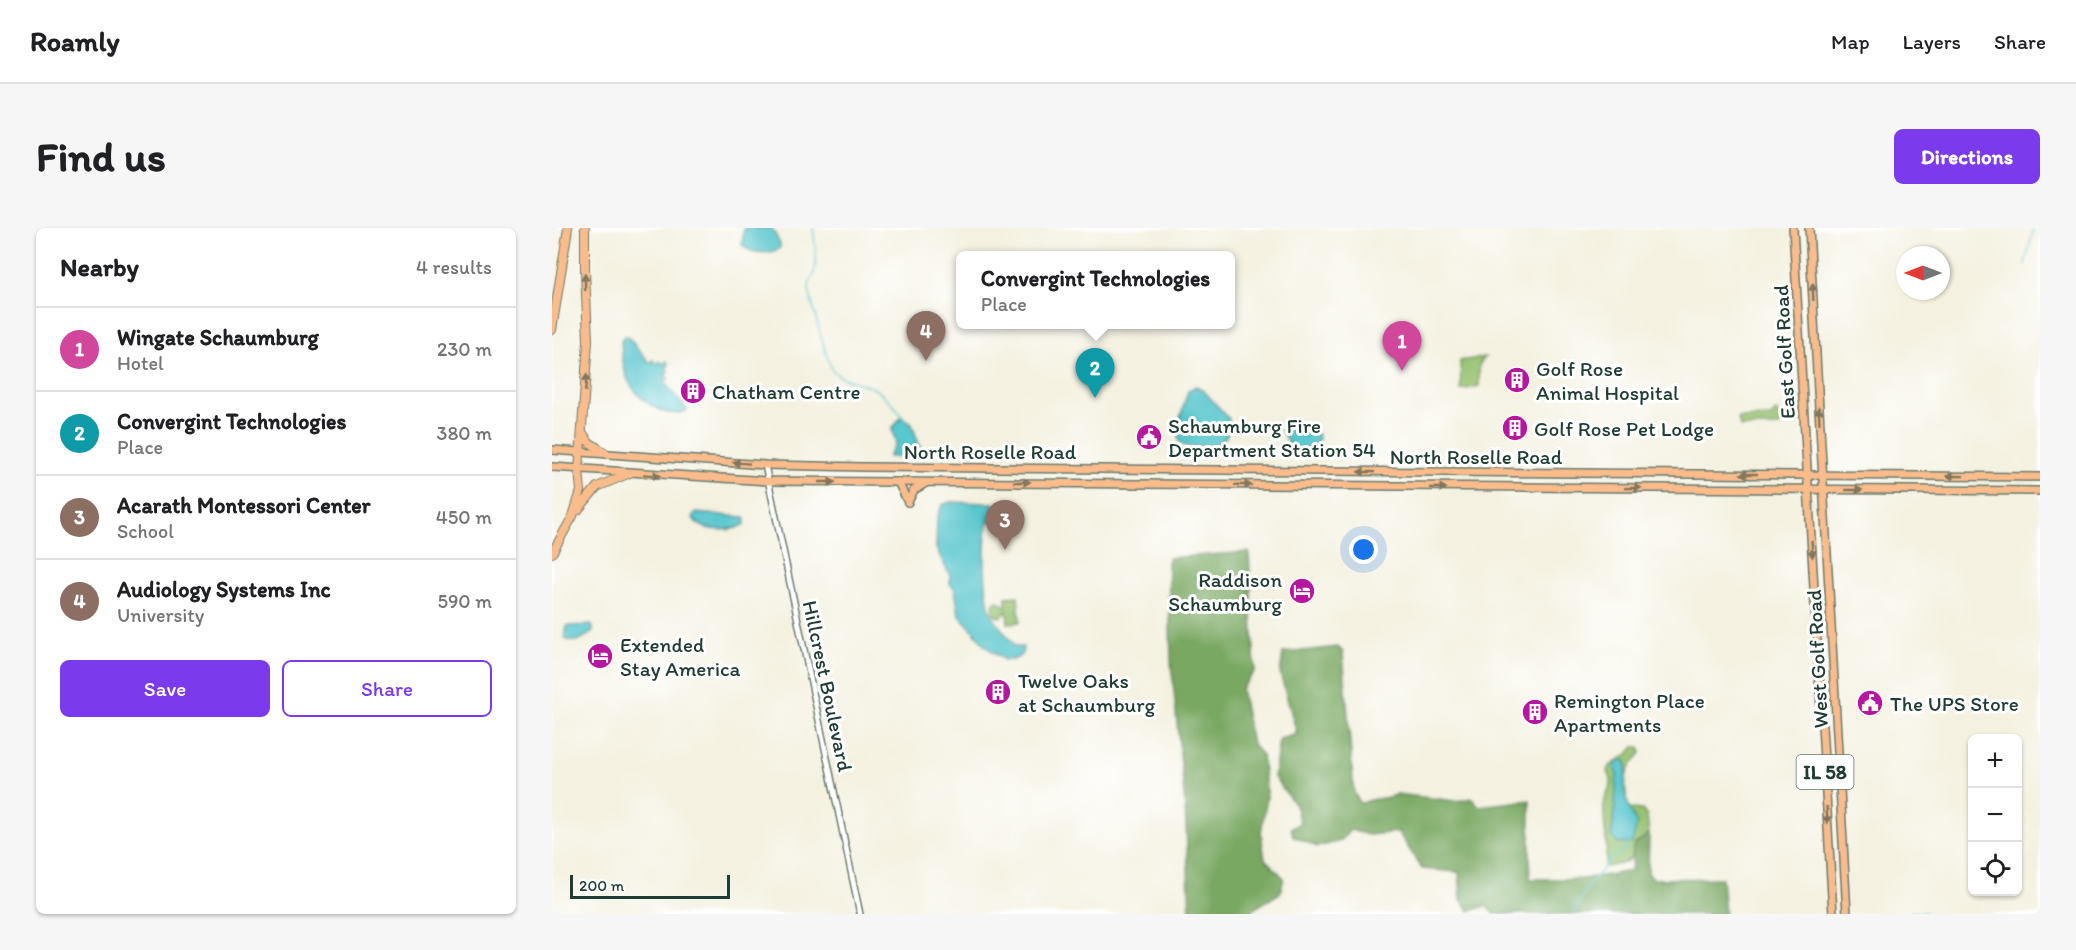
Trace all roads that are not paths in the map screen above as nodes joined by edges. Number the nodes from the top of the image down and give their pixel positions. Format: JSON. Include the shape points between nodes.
{"nodes":[{"id":1,"x":568,"y":228,"type":"edge"},
{"id":2,"x":585,"y":228,"type":"edge"},
{"id":3,"x":1793,"y":228,"type":"edge"},
{"id":4,"x":1809,"y":228,"type":"edge"},
{"id":5,"x":552,"y":330,"type":"edge"},
{"id":6,"x":582,"y":431,"type":"junction"},
{"id":7,"x":554,"y":450,"type":"edge"},
{"id":8,"x":580,"y":452,"type":"junction"},
{"id":9,"x":607,"y":454,"type":"junction"},
{"id":10,"x":765,"y":465,"type":"junction"},
{"id":11,"x":552,"y":467,"type":"edge"},
{"id":12,"x":579,"y":470,"type":"junction"},
{"id":13,"x":630,"y":473,"type":"junction"},
{"id":14,"x":1808,"y":474,"type":"junction"},
{"id":15,"x":1823,"y":474,"type":"junction"},
{"id":16,"x":2040,"y":477,"type":"edge"},
{"id":17,"x":768,"y":481,"type":"junction"},
{"id":18,"x":898,"y":482,"type":"junction"},
{"id":19,"x":929,"y":482,"type":"junction"},
{"id":20,"x":1808,"y":490,"type":"junction"},
{"id":21,"x":1824,"y":490,"type":"junction"},
{"id":22,"x":2040,"y":491,"type":"edge"},
{"id":23,"x":573,"y":516,"type":"junction"},
{"id":24,"x":552,"y":553,"type":"edge"},
{"id":25,"x":860,"y":914,"type":"edge"},
{"id":26,"x":1833,"y":914,"type":"edge"},
{"id":27,"x":1847,"y":914,"type":"edge"}],
"edges":[{"from":1,"to":5,"type":"highway"},
{"from":6,"to":2,"type":"highway","one_way":true,"via":[[588,341]]},
{"from":3,"to":14,"type":"main road","name":"East Golf Road","number":"IL 58"},
{"from":15,"to":4,"type":"main road","name":"East Golf Road","number":"IL 58","one_way":true},
{"from":6,"to":8,"type":"highway"},
{"from":6,"to":9,"type":"highway","via":[[589,442]]},
{"from":7,"to":8,"type":"main road","name":"North Roselle Road"},
{"from":8,"to":9,"type":"main road","name":"North Roselle Road"},
{"from":8,"to":12,"type":"highway"},
{"from":10,"to":9,"type":"main road","name":"North Roselle Road","one_way":true},
{"from":14,"to":10,"type":"main road","name":"North Roselle Road","one_way":true},
{"from":10,"to":17,"type":"street","name":"Hillcrest Boulevard"},
{"from":11,"to":12,"type":"main road","name":"North Roselle Road"},
{"from":12,"to":13,"type":"main road","name":"North Roselle Road"},
{"from":12,"to":23,"type":"highway","via":[[581,491]]},
{"from":13,"to":17,"type":"main road","name":"North Roselle Road","one_way":true},
{"from":13,"to":23,"type":"highway","via":[[597,487]]},
{"from":14,"to":15,"type":"main road","name":"North Roselle Road"},
{"from":14,"to":20,"type":"main road","name":"West Golf Road","number":"IL 58"},
{"from":16,"to":15,"type":"main road","name":"North Roselle Road","one_way":true},
{"from":15,"to":21,"type":"main road","name":"West Golf Road","number":"IL 58"},
{"from":17,"to":18,"type":"main road","name":"North Roselle Road","one_way":true},
{"from":17,"to":25,"type":"street","name":"Hillcrest Boulevard"},
{"from":18,"to":19,"type":"main road","name":"North Roselle Road"},
{"from":18,"to":19,"type":"main road","via":[[908,502],[914,490]]},
{"from":19,"to":20,"type":"main road","name":"North Roselle Road","one_way":true},
{"from":20,"to":21,"type":"main road","name":"North Roselle Road"},
{"from":20,"to":26,"type":"main road","name":"West Golf Road","number":"IL 58","one_way":true},
{"from":21,"to":22,"type":"main road","name":"North Roselle Road","one_way":true},
{"from":21,"to":27,"type":"main road","name":"West Golf Road","number":"IL 58"},
{"from":23,"to":24,"type":"highway"}]}
